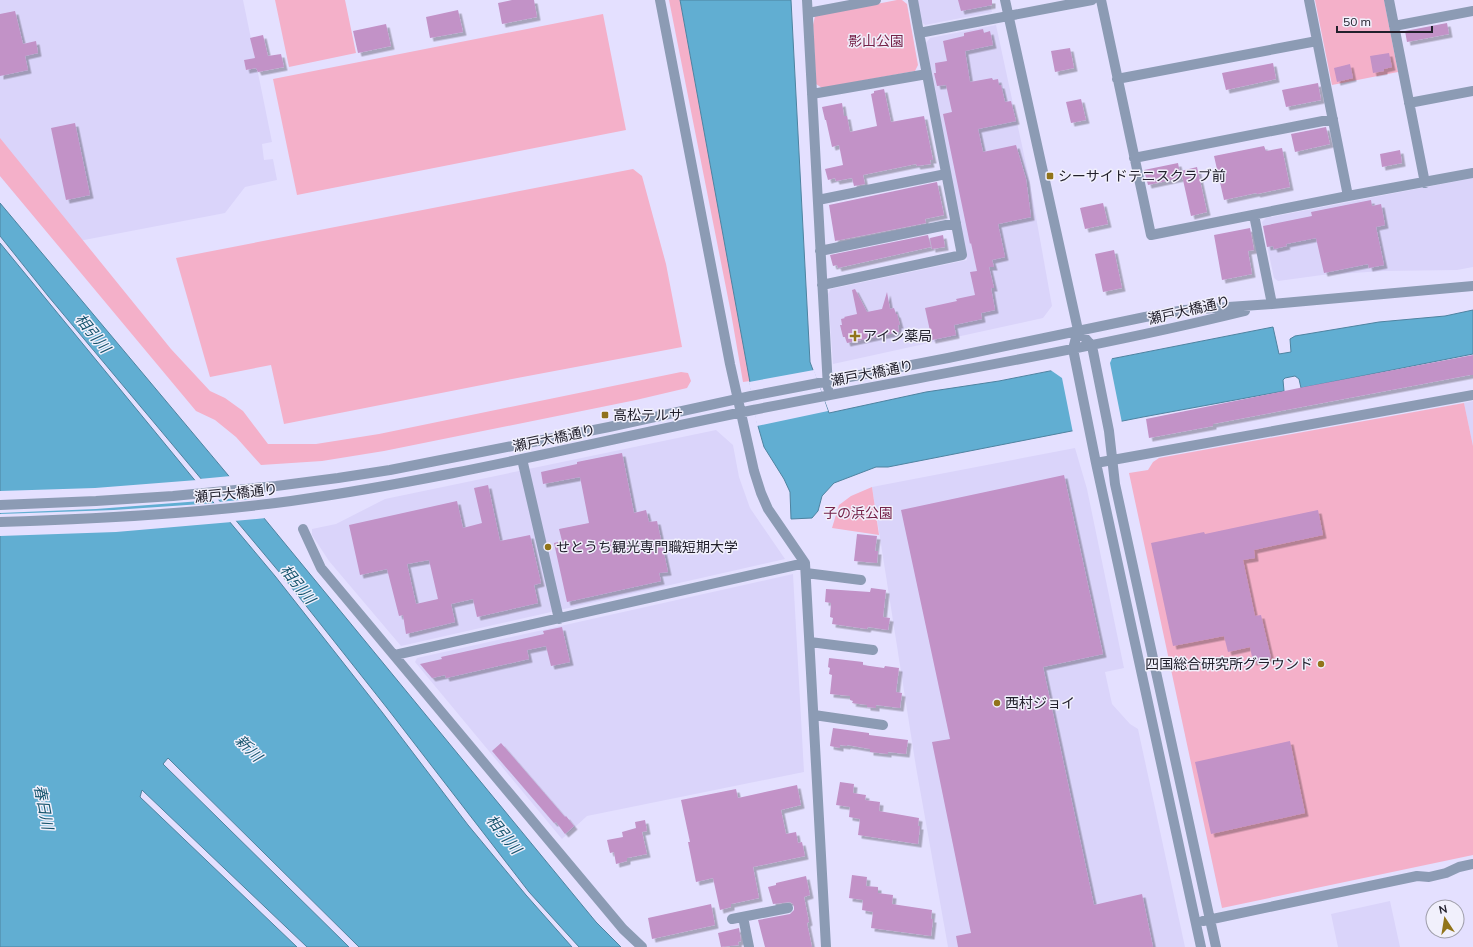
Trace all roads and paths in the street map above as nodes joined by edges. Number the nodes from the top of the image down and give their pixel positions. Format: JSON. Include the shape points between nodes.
{"nodes":[{"id":1,"x":660,"y":0,"type":"edge"},
{"id":2,"x":807,"y":0,"type":"edge"},
{"id":3,"x":876,"y":0,"type":"edge"},
{"id":4,"x":913,"y":0,"type":"edge"},
{"id":5,"x":1005,"y":0,"type":"edge"},
{"id":6,"x":1092,"y":0,"type":"edge"},
{"id":7,"x":1101,"y":0,"type":"edge"},
{"id":8,"x":1309,"y":0,"type":"edge"},
{"id":9,"x":1389,"y":0,"type":"edge"},
{"id":10,"x":1473,"y":11,"type":"edge"},
{"id":11,"x":808,"y":13,"type":"junction"},
{"id":12,"x":1009,"y":17,"type":"junction"},
{"id":13,"x":1394,"y":26,"type":"junction"},
{"id":14,"x":919,"y":33,"type":"junction"},
{"id":15,"x":1317,"y":41,"type":"junction"},
{"id":16,"x":927,"y":74,"type":"junction"},
{"id":17,"x":1117,"y":80,"type":"junction"},
{"id":18,"x":1473,"y":91,"type":"edge"},
{"id":19,"x":812,"y":94,"type":"junction"},
{"id":20,"x":1410,"y":103,"type":"junction"},
{"id":21,"x":1333,"y":119,"type":"junction"},
{"id":22,"x":1134,"y":158,"type":"junction"},
{"id":23,"x":1473,"y":173,"type":"edge"},
{"id":24,"x":946,"y":174,"type":"junction"},
{"id":25,"x":1425,"y":183,"type":"junction"},
{"id":26,"x":1348,"y":196,"type":"junction"},
{"id":27,"x":818,"y":200,"type":"junction"},
{"id":28,"x":1254,"y":215,"type":"junction"},
{"id":29,"x":956,"y":224,"type":"junction"},
{"id":30,"x":820,"y":251,"type":"junction"},
{"id":31,"x":822,"y":285,"type":"junction"},
{"id":32,"x":1473,"y":286,"type":"edge"},
{"id":33,"x":1272,"y":304,"type":"junction"},
{"id":34,"x":1078,"y":330,"type":"junction"},
{"id":35,"x":1092,"y":346,"type":"junction"},
{"id":36,"x":1073,"y":349,"type":"junction"},
{"id":37,"x":823,"y":382,"type":"junction"},
{"id":38,"x":1473,"y":395,"type":"edge"},
{"id":39,"x":826,"y":396,"type":"junction"},
{"id":40,"x":738,"y":399,"type":"junction"},
{"id":41,"x":741,"y":413,"type":"junction"},
{"id":42,"x":522,"y":459,"type":"junction"},
{"id":43,"x":1112,"y":460,"type":"junction"},
{"id":44,"x":1096,"y":463,"type":"junction"},
{"id":45,"x":0,"y":505,"type":"edge"},
{"id":46,"x":0,"y":522,"type":"edge"},
{"id":47,"x":303,"y":529,"type":"dead end"},
{"id":48,"x":806,"y":568,"type":"junction"},
{"id":49,"x":860,"y":580,"type":"dead end"},
{"id":50,"x":559,"y":618,"type":"junction"},
{"id":51,"x":810,"y":642,"type":"junction"},
{"id":52,"x":873,"y":650,"type":"dead end"},
{"id":53,"x":395,"y":655,"type":"junction"},
{"id":54,"x":814,"y":715,"type":"junction"},
{"id":55,"x":883,"y":725,"type":"dead end"},
{"id":56,"x":1473,"y":864,"type":"edge"},
{"id":57,"x":788,"y":908,"type":"dead end"},
{"id":58,"x":743,"y":917,"type":"junction"},
{"id":59,"x":732,"y":919,"type":"dead end"},
{"id":60,"x":1210,"y":920,"type":"junction"},
{"id":61,"x":1195,"y":923,"type":"junction"},
{"id":62,"x":642,"y":947,"type":"edge"},
{"id":63,"x":749,"y":947,"type":"edge"},
{"id":64,"x":826,"y":947,"type":"edge"},
{"id":65,"x":1201,"y":947,"type":"edge"},
{"id":66,"x":1216,"y":947,"type":"edge"}],
"edges":[{"from":1,"to":40,"type":"street"},
{"from":2,"to":11,"type":"street"},
{"from":3,"to":11,"type":"street"},
{"from":4,"to":14,"type":"street"},
{"from":5,"to":12,"type":"street"},
{"from":6,"to":12,"type":"street"},
{"from":7,"to":17,"type":"street"},
{"from":8,"to":15,"type":"street"},
{"from":9,"to":13,"type":"street"},
{"from":10,"to":13,"type":"street"},
{"from":11,"to":19,"type":"street"},
{"from":12,"to":14,"type":"street"},
{"from":12,"to":34,"type":"street"},
{"from":13,"to":20,"type":"street"},
{"from":14,"to":16,"type":"street"},
{"from":15,"to":17,"type":"street"},
{"from":15,"to":21,"type":"street"},
{"from":16,"to":19,"type":"street"},
{"from":16,"to":24,"type":"street"},
{"from":17,"to":22,"type":"street"},
{"from":18,"to":20,"type":"street"},
{"from":19,"to":27,"type":"street"},
{"from":20,"to":25,"type":"street"},
{"from":21,"to":22,"type":"street"},
{"from":21,"to":26,"type":"street"},
{"from":22,"to":28,"type":"street","via":[[1151,235]]},
{"from":23,"to":25,"type":"street"},
{"from":24,"to":27,"type":"street"},
{"from":24,"to":29,"type":"street"},
{"from":25,"to":26,"type":"street"},
{"from":26,"to":28,"type":"street"},
{"from":27,"to":30,"type":"street"},
{"from":28,"to":33,"type":"street"},
{"from":29,"to":30,"type":"street"},
{"from":29,"to":31,"type":"street","via":[[962,255]]},
{"from":30,"to":31,"type":"street"},
{"from":31,"to":37,"type":"street"},
{"from":32,"to":33,"type":"street","name":"瀬戸大橋通り"},
{"from":33,"to":34,"type":"street","name":"瀬戸大橋通り","via":[[1185,310]]},
{"from":33,"to":35,"type":"street","name":"瀬戸大橋通り"},
{"from":34,"to":35,"type":"street"},
{"from":34,"to":36,"type":"street"},
{"from":34,"to":37,"type":"street","name":"瀬戸大橋通り"},
{"from":35,"to":36,"type":"street","name":"瀬戸大橋通り"},
{"from":35,"to":43,"type":"street","via":[[1109,431]]},
{"from":36,"to":39,"type":"street","name":"瀬戸大橋通り"},
{"from":36,"to":44,"type":"street"},
{"from":37,"to":39,"type":"street"},
{"from":37,"to":40,"type":"street","name":"瀬戸大橋通り"},
{"from":38,"to":43,"type":"street"},
{"from":39,"to":41,"type":"street","name":"瀬戸大橋通り"},
{"from":40,"to":41,"type":"street"},
{"from":40,"to":45,"type":"street","name":"瀬戸大橋通り","via":[[390,470],[276,486],[173,496]]},
{"from":41,"to":42,"type":"street","name":"瀬戸大橋通り"},
{"from":41,"to":48,"type":"street","via":[[761,493],[768,509]]},
{"from":42,"to":46,"type":"street","name":"瀬戸大橋通り","via":[[289,501],[176,513]]},
{"from":42,"to":50,"type":"street"},
{"from":43,"to":44,"type":"street"},
{"from":43,"to":60,"type":"street","via":[[1115,484]]},
{"from":44,"to":61,"type":"street"},
{"from":47,"to":53,"type":"street","via":[[321,568]]},
{"from":48,"to":49,"type":"street"},
{"from":48,"to":50,"type":"street"},
{"from":48,"to":51,"type":"street"},
{"from":50,"to":53,"type":"street"},
{"from":51,"to":52,"type":"street"},
{"from":51,"to":54,"type":"street"},
{"from":53,"to":62,"type":"street","via":[[618,923]]},
{"from":54,"to":55,"type":"street"},
{"from":54,"to":64,"type":"street"},
{"from":56,"to":60,"type":"street","via":[[1430,877],[1417,876]]},
{"from":57,"to":58,"type":"street"},
{"from":58,"to":59,"type":"street"},
{"from":58,"to":63,"type":"street"},
{"from":60,"to":61,"type":"street"},
{"from":60,"to":66,"type":"street"},
{"from":61,"to":65,"type":"street"}]}
